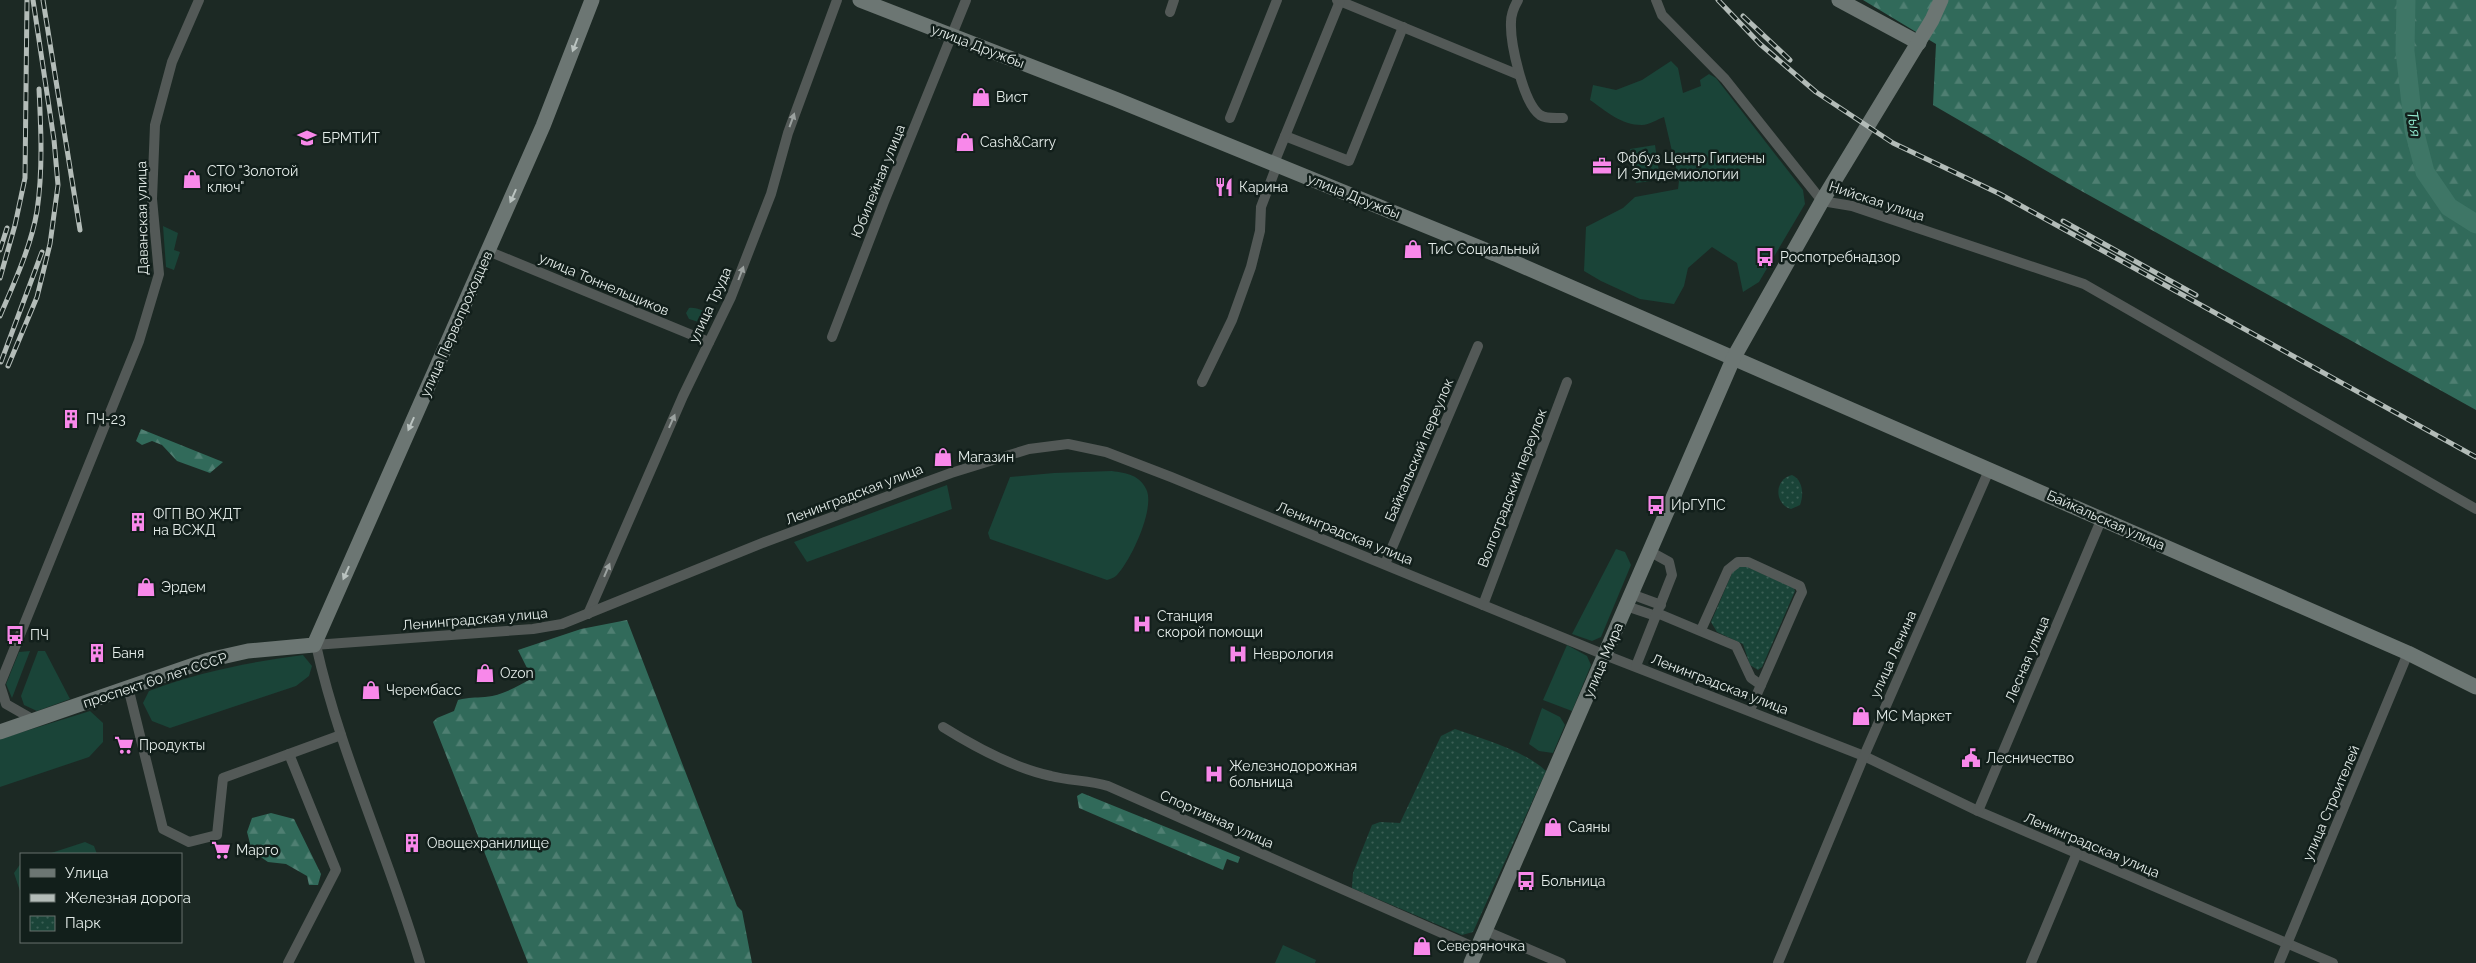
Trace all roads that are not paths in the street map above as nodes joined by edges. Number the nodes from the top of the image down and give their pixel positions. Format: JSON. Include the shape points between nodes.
{"nodes":[{"id":1,"x":199,"y":0,"type":"edge"},
{"id":2,"x":592,"y":0,"type":"edge"},
{"id":3,"x":837,"y":0,"type":"edge"},
{"id":4,"x":860,"y":0,"type":"edge"},
{"id":5,"x":966,"y":0,"type":"edge"},
{"id":6,"x":1174,"y":0,"type":"edge"},
{"id":7,"x":1277,"y":0,"type":"edge"},
{"id":8,"x":1518,"y":0,"type":"edge"},
{"id":9,"x":1656,"y":0,"type":"edge"},
{"id":10,"x":1839,"y":0,"type":"edge"},
{"id":11,"x":1941,"y":0,"type":"edge"},
{"id":12,"x":1338,"y":1,"type":"edge"},
{"id":13,"x":1170,"y":12,"type":"dead end"},
{"id":14,"x":1403,"y":27,"type":"junction"},
{"id":15,"x":952,"y":36,"type":"junction"},
{"id":16,"x":1919,"y":43,"type":"junction"},
{"id":17,"x":1519,"y":74,"type":"junction"},
{"id":18,"x":1230,"y":118,"type":"dead end"},
{"id":19,"x":1563,"y":118,"type":"dead end"},
{"id":20,"x":1285,"y":136,"type":"junction"},
{"id":21,"x":1276,"y":164,"type":"junction"},
{"id":22,"x":1822,"y":200,"type":"junction"},
{"id":23,"x":488,"y":251,"type":"junction"},
{"id":24,"x":832,"y":337,"type":"dead end"},
{"id":25,"x":709,"y":342,"type":"junction"},
{"id":26,"x":1478,"y":346,"type":"dead end"},
{"id":27,"x":1734,"y":357,"type":"junction"},
{"id":28,"x":1202,"y":382,"type":"dead end"},
{"id":29,"x":1567,"y":382,"type":"dead end"},
{"id":30,"x":1990,"y":468,"type":"junction"},
{"id":31,"x":2476,"y":509,"type":"edge"},
{"id":32,"x":2102,"y":518,"type":"junction"},
{"id":33,"x":1649,"y":551,"type":"junction"},
{"id":34,"x":1385,"y":564,"type":"junction"},
{"id":35,"x":1628,"y":600,"type":"junction"},
{"id":36,"x":1483,"y":605,"type":"junction"},
{"id":37,"x":1658,"y":612,"type":"junction"},
{"id":38,"x":588,"y":614,"type":"junction"},
{"id":39,"x":1701,"y":630,"type":"junction"},
{"id":40,"x":315,"y":645,"type":"junction"},
{"id":41,"x":2408,"y":653,"type":"junction"},
{"id":42,"x":1605,"y":655,"type":"junction"},
{"id":43,"x":1636,"y":666,"type":"junction"},
{"id":44,"x":0,"y":684,"type":"edge"},
{"id":45,"x":1761,"y":684,"type":"junction"},
{"id":46,"x":128,"y":687,"type":"junction"},
{"id":47,"x":2476,"y":687,"type":"edge"},
{"id":48,"x":1750,"y":710,"type":"junction"},
{"id":49,"x":34,"y":720,"type":"junction"},
{"id":50,"x":943,"y":727,"type":"dead end"},
{"id":51,"x":0,"y":732,"type":"edge"},
{"id":52,"x":341,"y":734,"type":"junction"},
{"id":53,"x":289,"y":754,"type":"junction"},
{"id":54,"x":1864,"y":756,"type":"junction"},
{"id":55,"x":1978,"y":811,"type":"junction"},
{"id":56,"x":2077,"y":853,"type":"junction"},
{"id":57,"x":1486,"y":931,"type":"junction"},
{"id":58,"x":2288,"y":943,"type":"junction"},
{"id":59,"x":1478,"y":949,"type":"junction"},
{"id":60,"x":288,"y":963,"type":"edge"},
{"id":61,"x":420,"y":963,"type":"edge"},
{"id":62,"x":1471,"y":963,"type":"edge"},
{"id":63,"x":1561,"y":963,"type":"edge"},
{"id":64,"x":1778,"y":963,"type":"edge"},
{"id":65,"x":2031,"y":963,"type":"edge"},
{"id":66,"x":2279,"y":963,"type":"edge"},
{"id":67,"x":2333,"y":963,"type":"edge"}],
"edges":[{"from":1,"to":44,"type":"street","name":"Даванская улица","via":[[172,62],[155,125],[152,199],[159,274],[139,341]]},
{"from":2,"to":23,"type":"street","name":"улица Первопроходцев","one_way":true,"via":[[544,126]]},
{"from":25,"to":3,"type":"street","name":"улица Труда","one_way":true,"via":[[732,296],[766,208],[788,133]]},
{"from":4,"to":15,"type":"street","name":"улица Дружбы"},
{"from":5,"to":15,"type":"street","name":"Юбилейная улица"},
{"from":6,"to":13,"type":"street"},
{"from":7,"to":18,"type":"street"},
{"from":8,"to":17,"type":"street","via":[[1510,21]]},
{"from":9,"to":22,"type":"street","name":"Нийская улица","via":[[1662,15],[1725,79]]},
{"from":10,"to":16,"type":"street"},
{"from":11,"to":16,"type":"street","name":"улица Мира"},
{"from":12,"to":14,"type":"street"},
{"from":12,"to":20,"type":"street"},
{"from":14,"to":17,"type":"street"},
{"from":14,"to":20,"type":"street","via":[[1349,161]]},
{"from":15,"to":21,"type":"street","name":"улица Дружбы"},
{"from":15,"to":24,"type":"street","name":"Юбилейная улица"},
{"from":16,"to":22,"type":"street","name":"улица Мира"},
{"from":17,"to":19,"type":"street","via":[[1539,114]]},
{"from":20,"to":21,"type":"street"},
{"from":21,"to":27,"type":"street","name":"улица Дружбы"},
{"from":21,"to":28,"type":"street","via":[[1261,207],[1260,231],[1251,268],[1232,320]]},
{"from":22,"to":27,"type":"street","name":"улица Мира"},
{"from":22,"to":31,"type":"street","name":"Нийская улица","via":[[1852,206],[2084,284]]},
{"from":23,"to":25,"type":"street","name":"улица Тоннельщиков"},
{"from":23,"to":40,"type":"street","name":"улица Первопроходцев","one_way":true},
{"from":38,"to":25,"type":"street","name":"улица Труда","one_way":true,"via":[[650,467]]},
{"from":26,"to":34,"type":"street","name":"Байкальский переулок"},
{"from":27,"to":30,"type":"street","name":"Байкальская улица"},
{"from":27,"to":33,"type":"street","name":"улица Мира"},
{"from":29,"to":36,"type":"street","name":"Волгоградский переулок"},
{"from":30,"to":32,"type":"street","name":"Байкальская улица"},
{"from":30,"to":54,"type":"street","name":"улица Ленина"},
{"from":32,"to":41,"type":"street","name":"Байкальская улица"},
{"from":32,"to":55,"type":"street","name":"Лесная улица"},
{"from":33,"to":35,"type":"street","name":"улица Мира"},
{"from":33,"to":37,"type":"street","via":[[1665,559],[1671,567],[1671,580]]},
{"from":34,"to":36,"type":"street","name":"Ленинградская улица"},
{"from":34,"to":38,"type":"street","name":"Ленинградская улица","via":[[1115,456],[1068,444],[1029,449],[951,472],[765,542]]},
{"from":35,"to":37,"type":"street"},
{"from":35,"to":42,"type":"street","name":"улица Мира"},
{"from":36,"to":42,"type":"street","name":"Ленинградская улица"},
{"from":37,"to":39,"type":"street"},
{"from":37,"to":43,"type":"street"},
{"from":38,"to":40,"type":"street","name":"Ленинградская улица","via":[[562,624],[533,629]]},
{"from":39,"to":45,"type":"street","via":[[1736,646],[1750,678]]},
{"from":39,"to":45,"type":"street","via":[[1728,570],[1734,564],[1748,562],[1798,584],[1800,595]]},
{"from":40,"to":46,"type":"street","name":"проспект 60 лет СССР","via":[[248,651],[208,660]]},
{"from":40,"to":52,"type":"street"},
{"from":41,"to":47,"type":"street","name":"Байкальская улица"},
{"from":41,"to":58,"type":"street","name":"улица Строителей"},
{"from":42,"to":43,"type":"street","name":"Ленинградская улица"},
{"from":42,"to":57,"type":"street","name":"улица Мира"},
{"from":43,"to":48,"type":"street","name":"Ленинградская улица"},
{"from":44,"to":49,"type":"street","via":[[6,704]]},
{"from":45,"to":48,"type":"street"},
{"from":46,"to":49,"type":"street","name":"проспект 60 лет СССР"},
{"from":46,"to":53,"type":"street","via":[[163,829],[189,842],[217,835],[223,778]]},
{"from":48,"to":54,"type":"street","name":"Ленинградская улица"},
{"from":49,"to":51,"type":"street","name":"проспект 60 лет СССР"},
{"from":50,"to":59,"type":"street","name":"Спортивная улица","via":[[983,751],[1051,776],[1089,780],[1108,786]]},
{"from":52,"to":53,"type":"street"},
{"from":52,"to":61,"type":"street"},
{"from":53,"to":60,"type":"street","via":[[336,870]]},
{"from":54,"to":55,"type":"street","name":"Ленинградская улица"},
{"from":54,"to":64,"type":"street","name":"улица Ленина"},
{"from":55,"to":56,"type":"street","name":"Ленинградская улица"},
{"from":56,"to":58,"type":"street","name":"Ленинградская улица"},
{"from":56,"to":65,"type":"street"},
{"from":57,"to":59,"type":"street","name":"улица Мира"},
{"from":57,"to":63,"type":"street"},
{"from":58,"to":66,"type":"street","name":"улица Строителей"},
{"from":58,"to":67,"type":"street","name":"Ленинградская улица"},
{"from":59,"to":62,"type":"street","name":"улица Мира"}]}
